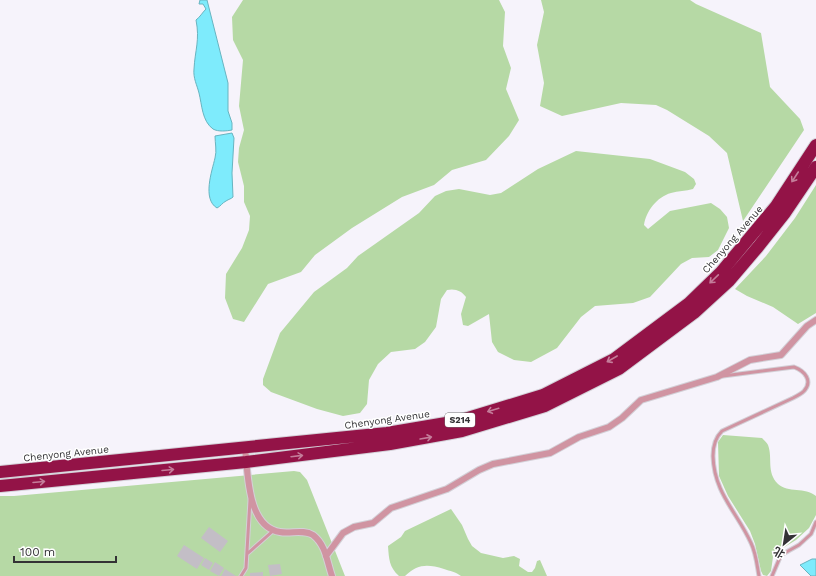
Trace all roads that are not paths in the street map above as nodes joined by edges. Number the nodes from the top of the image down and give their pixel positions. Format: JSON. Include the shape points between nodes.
{"nodes":[{"id":1,"x":816,"y":145,"type":"edge"},
{"id":2,"x":816,"y":167,"type":"edge"},
{"id":3,"x":816,"y":320,"type":"edge"},
{"id":4,"x":717,"y":377,"type":"junction"},
{"id":5,"x":245,"y":448,"type":"junction"},
{"id":6,"x":246,"y":462,"type":"junction"},
{"id":7,"x":0,"y":472,"type":"edge"},
{"id":8,"x":0,"y":486,"type":"edge"},
{"id":9,"x":250,"y":497,"type":"junction"},
{"id":10,"x":816,"y":522,"type":"edge"},
{"id":11,"x":274,"y":530,"type":"junction"},
{"id":12,"x":246,"y":554,"type":"junction"},
{"id":13,"x":326,"y":556,"type":"junction"},
{"id":14,"x":241,"y":576,"type":"edge"},
{"id":15,"x":332,"y":576,"type":"edge"},
{"id":16,"x":759,"y":576,"type":"edge"},
{"id":17,"x":772,"y":576,"type":"edge"}],
"edges":[{"from":1,"to":5,"type":"highway","name":"Chenyong Avenue","number":"S214","one_way":true,"via":[[776,206],[721,272],[689,303],[614,359],[543,395],[458,421],[387,433]]},
{"from":6,"to":2,"type":"highway","number":"S214","one_way":true,"via":[[390,444],[462,431],[545,406],[619,369],[694,313],[729,281],[785,213]]},
{"from":3,"to":4,"type":"street","via":[[807,326],[781,355],[750,360]]},
{"from":4,"to":13,"type":"street","via":[[641,400],[609,428],[578,437],[550,453],[493,464],[447,489],[391,508],[373,523],[354,527],[343,533]]},
{"from":4,"to":16,"type":"lane","via":[[794,367],[805,373],[808,379],[808,386],[803,392],[722,431],[714,446],[713,468],[716,481],[751,543]]},
{"from":5,"to":6,"type":"street"},
{"from":5,"to":7,"type":"highway","name":"Chenyong Avenue","number":"S214"},
{"from":8,"to":6,"type":"highway","number":"S214","one_way":true},
{"from":6,"to":9,"type":"street"},
{"from":9,"to":11,"type":"street","via":[[258,516]]},
{"from":9,"to":12,"type":"lane"},
{"from":10,"to":17,"type":"lane","via":[[811,534],[781,555]]},
{"from":11,"to":12,"type":"lane"},
{"from":11,"to":13,"type":"street","via":[[307,532],[316,539]]},
{"from":12,"to":14,"type":"lane","via":[[246,568]]},
{"from":13,"to":15,"type":"street"}]}
